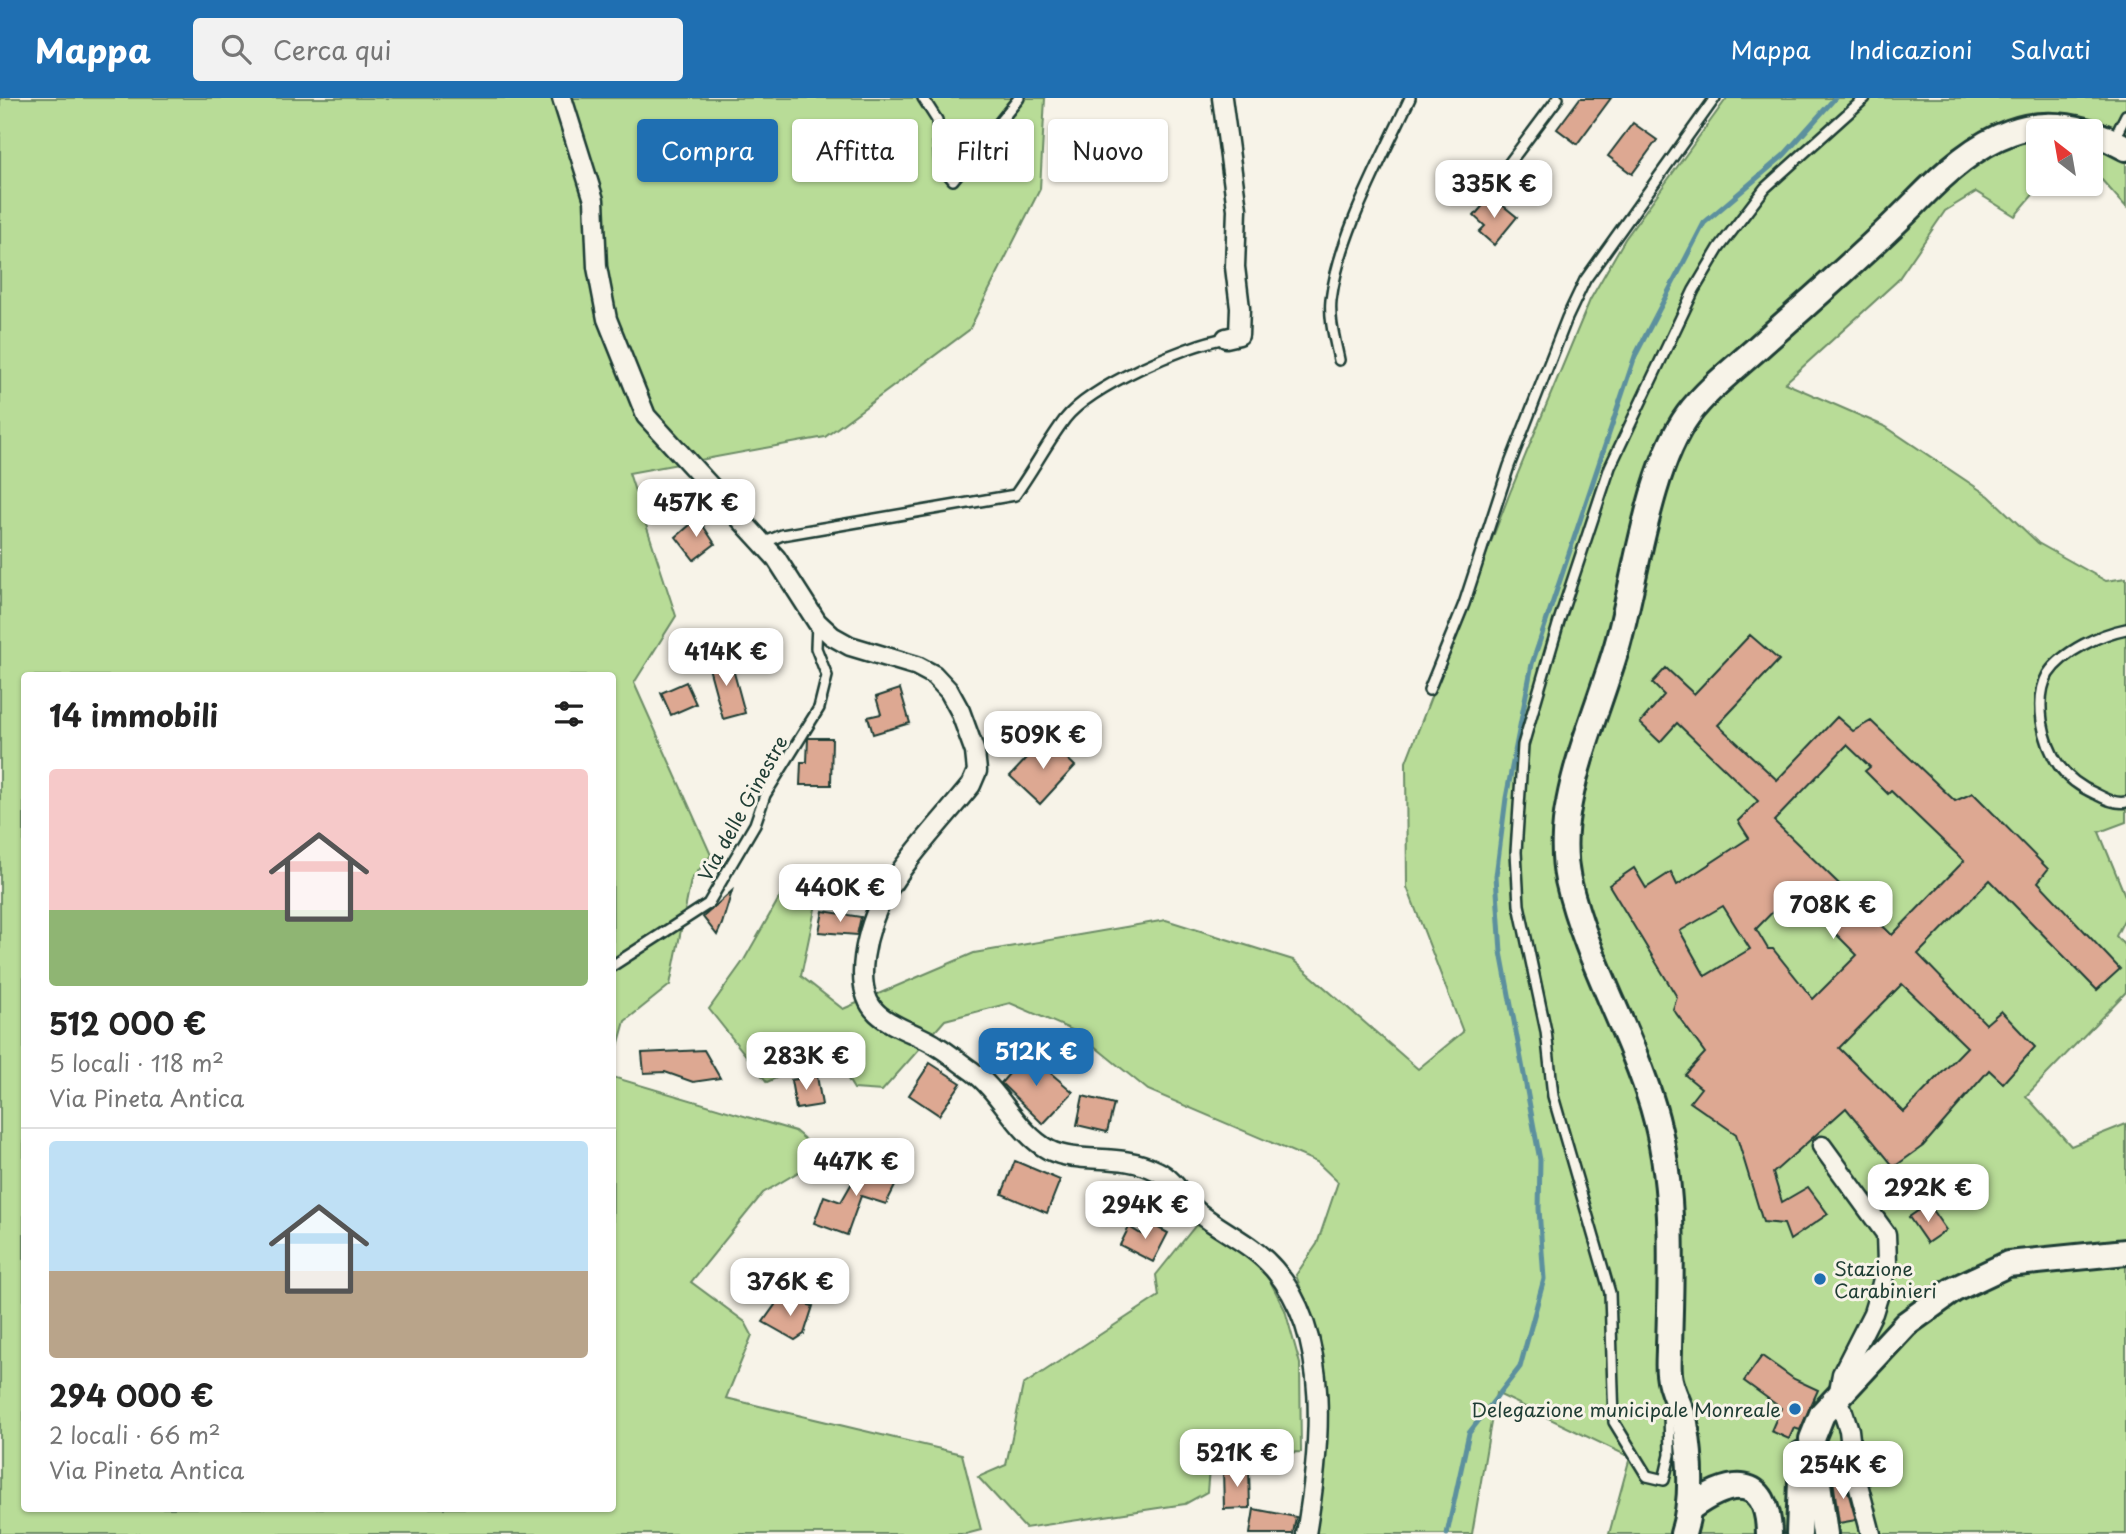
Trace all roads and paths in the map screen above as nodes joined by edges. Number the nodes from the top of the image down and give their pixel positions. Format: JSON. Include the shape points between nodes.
{"nodes":[{"id":1,"x":562,"y":98,"type":"edge"},
{"id":2,"x":923,"y":98,"type":"edge"},
{"id":3,"x":1019,"y":98,"type":"edge"},
{"id":4,"x":1222,"y":98,"type":"edge"},
{"id":5,"x":1410,"y":98,"type":"edge"},
{"id":6,"x":1558,"y":98,"type":"edge"},
{"id":7,"x":1715,"y":98,"type":"edge"},
{"id":8,"x":1865,"y":98,"type":"edge"},
{"id":9,"x":2126,"y":115,"type":"edge"},
{"id":10,"x":2120,"y":144,"type":"edge"},
{"id":11,"x":1493,"y":185,"type":"dead end"},
{"id":12,"x":1226,"y":338,"type":"joint"},
{"id":13,"x":1339,"y":359,"type":"dead end"},
{"id":14,"x":763,"y":543,"type":"junction"},
{"id":15,"x":817,"y":622,"type":"junction"},
{"id":16,"x":2126,"y":629,"type":"edge"},
{"id":17,"x":1429,"y":690,"type":"dead end"},
{"id":18,"x":2126,"y":802,"type":"edge"},
{"id":19,"x":616,"y":962,"type":"edge"},
{"id":20,"x":1822,"y":1146,"type":"dead end"},
{"id":21,"x":2126,"y":1252,"type":"edge"},
{"id":22,"x":1668,"y":1376,"type":"junction"},
{"id":23,"x":1838,"y":1397,"type":"junction"},
{"id":24,"x":1812,"y":1439,"type":"junction"},
{"id":25,"x":1688,"y":1459,"type":"junction"},
{"id":26,"x":1738,"y":1486,"type":"junction"},
{"id":27,"x":1690,"y":1508,"type":"junction"},
{"id":28,"x":1306,"y":1534,"type":"edge"},
{"id":29,"x":1683,"y":1534,"type":"edge"},
{"id":30,"x":1769,"y":1534,"type":"edge"},
{"id":31,"x":1799,"y":1534,"type":"edge"},
{"id":32,"x":1825,"y":1534,"type":"edge"},
{"id":33,"x":1871,"y":1534,"type":"edge"}],
"edges":[{"from":1,"to":14,"type":"street","via":[[594,200],[597,267],[607,319],[646,416]]},
{"from":2,"to":3,"type":"lane","via":[[937,120],[940,164],[953,180]]},
{"from":4,"to":12,"type":"street","via":[[1237,209],[1235,267],[1240,308],[1239,335]]},
{"from":5,"to":13,"type":"lane","via":[[1348,239],[1331,301]]},
{"from":6,"to":11,"type":"lane"},
{"from":7,"to":17,"type":"lane","via":[[1585,280],[1509,466],[1468,594]]},
{"from":8,"to":22,"type":"lane","via":[[1765,188],[1694,290],[1610,467],[1523,745],[1516,852],[1519,905],[1546,1031],[1553,1096],[1610,1293],[1614,1422],[1647,1476],[1664,1480],[1672,1419],[1663,1394]]},
{"from":9,"to":10,"type":"lane"},
{"from":10,"to":22,"type":"street","via":[[2082,122],[2057,116],[2037,115],[1986,134],[1867,250],[1713,387],[1688,415],[1670,447],[1619,640],[1568,804],[1565,844],[1567,876],[1577,912],[1648,1095],[1665,1159],[1672,1244]]},
{"from":12,"to":14,"type":"lane","via":[[1190,348],[1094,395],[1067,417],[1015,495],[782,534]]},
{"from":14,"to":15,"type":"street"},
{"from":15,"to":19,"type":"lane","name":"Via delle Ginestre","via":[[816,648],[827,676],[819,708],[765,795],[755,824],[708,904]]},
{"from":15,"to":28,"type":"street","via":[[850,646],[934,674],[960,710],[975,752],[977,771],[971,785],[883,899],[863,962],[867,996],[876,1012],[938,1046],[978,1076],[1046,1148],[1064,1156],[1106,1157],[1157,1171],[1176,1185],[1197,1211],[1275,1269],[1303,1319],[1317,1368]]},
{"from":16,"to":18,"type":"lane","via":[[2096,638],[2070,655],[2048,674],[2040,702],[2046,746],[2058,766],[2079,787],[2117,804]]},
{"from":20,"to":23,"type":"street","via":[[1882,1224],[1887,1246],[1873,1313],[1842,1374]]},
{"from":21,"to":23,"type":"street","via":[[2008,1264],[1953,1290],[1906,1324]]},
{"from":22,"to":25,"type":"street","via":[[1684,1420]]},
{"from":23,"to":24,"type":"street","via":[[1822,1414]]},
{"from":23,"to":33,"type":"street"},
{"from":24,"to":31,"type":"street","via":[[1802,1454]]},
{"from":24,"to":32,"type":"street"},
{"from":25,"to":26,"type":"street"},
{"from":25,"to":27,"type":"street"},
{"from":26,"to":27,"type":"street","via":[[1722,1489]]},
{"from":26,"to":30,"type":"street","via":[[1758,1493],[1769,1510]]},
{"from":27,"to":29,"type":"street"}]}
